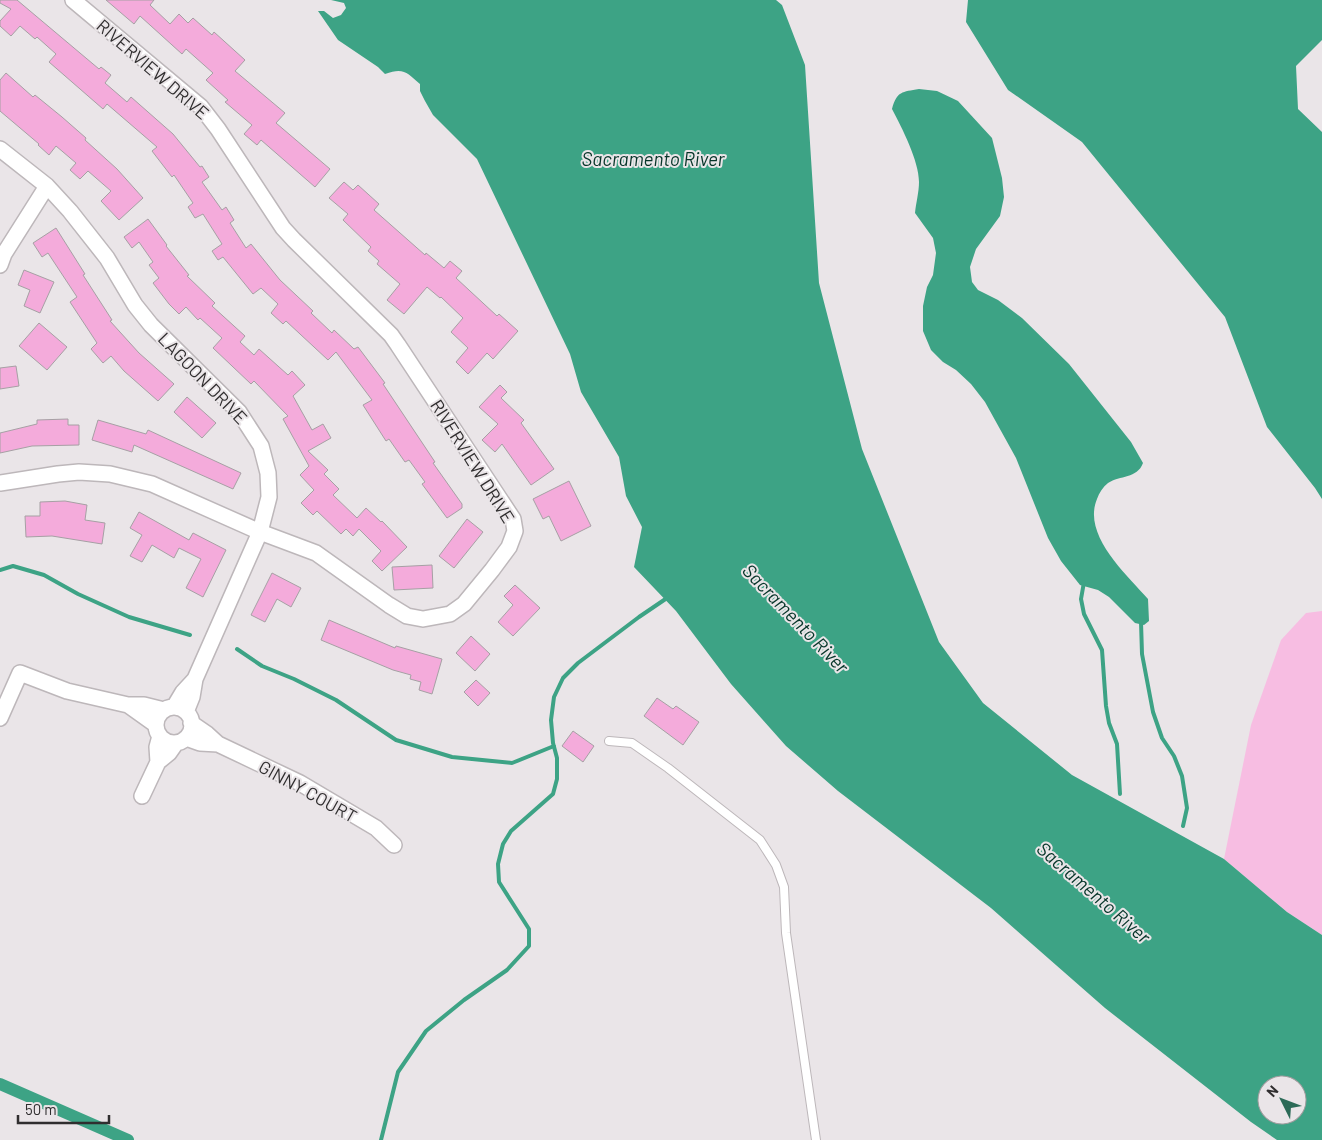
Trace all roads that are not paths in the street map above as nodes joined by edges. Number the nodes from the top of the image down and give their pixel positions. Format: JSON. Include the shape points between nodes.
{"nodes":[{"id":1,"x":73,"y":0,"type":"edge"},
{"id":2,"x":0,"y":148,"type":"edge"},
{"id":3,"x":47,"y":186,"type":"junction"},
{"id":4,"x":0,"y":265,"type":"edge"},
{"id":5,"x":0,"y":482,"type":"edge"},
{"id":6,"x":260,"y":532,"type":"junction"},
{"id":7,"x":128,"y":705,"type":"junction"},
{"id":8,"x":179,"y":713,"type":"junction"},
{"id":9,"x":0,"y":718,"type":"edge"},
{"id":10,"x":158,"y":731,"type":"junction"},
{"id":11,"x":181,"y":740,"type":"junction"},
{"id":12,"x":609,"y":741,"type":"dead end"},
{"id":13,"x":218,"y":744,"type":"junction"},
{"id":14,"x":158,"y":762,"type":"junction"},
{"id":15,"x":142,"y":796,"type":"dead end"},
{"id":16,"x":394,"y":846,"type":"dead end"},
{"id":17,"x":816,"y":1140,"type":"edge"}],
"edges":[{"from":1,"to":6,"type":"street","name":"RIVERVIEW DRIVE","via":[[201,107],[283,228],[398,345],[513,519],[515,531],[509,547],[464,604],[450,614],[423,619],[407,616],[389,605],[316,553]]},
{"from":2,"to":3,"type":"street","name":"LAGOON DRIVE"},
{"from":3,"to":4,"type":"street"},
{"from":3,"to":6,"type":"street","name":"LAGOON DRIVE","via":[[107,258],[135,305],[251,428],[261,446],[268,473],[269,497]]},
{"from":5,"to":6,"type":"street","name":"RIVERVIEW DRIVE","via":[[72,473],[119,476],[152,484]]},
{"from":6,"to":8,"type":"street","name":"LAGOON DRIVE","via":[[195,679],[192,697]]},
{"from":7,"to":8,"type":"street"},
{"from":7,"to":9,"type":"street","via":[[67,691],[20,673]]},
{"from":7,"to":10,"type":"street"},
{"from":8,"to":10,"type":"street","via":[[159,715]]},
{"from":8,"to":11,"type":"street","via":[[190,733]]},
{"from":8,"to":13,"type":"street"},
{"from":10,"to":11,"type":"street","via":[[164,740]]},
{"from":10,"to":14,"type":"street"},
{"from":11,"to":13,"type":"street"},
{"from":11,"to":14,"type":"street"},
{"from":12,"to":17,"type":"lane","via":[[632,744],[668,768],[760,840],[776,866],[784,887],[789,952]]},
{"from":13,"to":16,"type":"street","name":"GINNY COURT","via":[[300,783],[376,828]]},
{"from":14,"to":15,"type":"street"}]}
